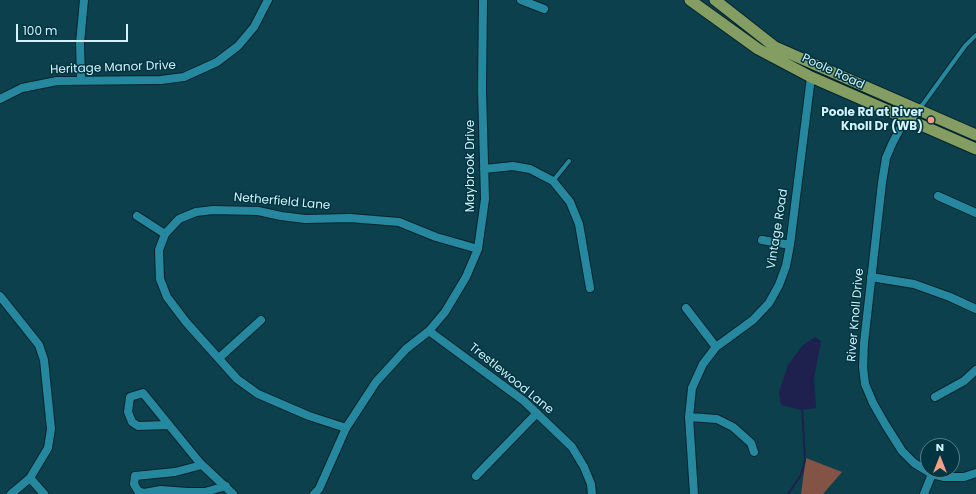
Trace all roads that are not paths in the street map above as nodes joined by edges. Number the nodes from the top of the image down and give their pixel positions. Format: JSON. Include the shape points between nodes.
{"nodes":[{"id":1,"x":84,"y":0,"type":"edge"},
{"id":2,"x":268,"y":0,"type":"edge"},
{"id":3,"x":483,"y":0,"type":"edge"},
{"id":4,"x":521,"y":0,"type":"edge"},
{"id":5,"x":690,"y":0,"type":"edge"},
{"id":6,"x":715,"y":0,"type":"edge"},
{"id":7,"x":544,"y":9,"type":"dead end"},
{"id":8,"x":976,"y":35,"type":"edge"},
{"id":9,"x":811,"y":77,"type":"junction"},
{"id":10,"x":81,"y":80,"type":"junction"},
{"id":11,"x":0,"y":99,"type":"edge"},
{"id":12,"x":916,"y":109,"type":"junction"},
{"id":13,"x":905,"y":119,"type":"junction"},
{"id":14,"x":976,"y":135,"type":"edge"},
{"id":15,"x":976,"y":148,"type":"edge"},
{"id":16,"x":569,"y":161,"type":"dead end"},
{"id":17,"x":484,"y":169,"type":"junction"},
{"id":18,"x":553,"y":181,"type":"junction"},
{"id":19,"x":938,"y":196,"type":"dead end"},
{"id":20,"x":976,"y":212,"type":"edge"},
{"id":21,"x":137,"y":216,"type":"dead end"},
{"id":22,"x":165,"y":234,"type":"junction"},
{"id":23,"x":762,"y":240,"type":"dead end"},
{"id":24,"x":790,"y":245,"type":"junction"},
{"id":25,"x":478,"y":249,"type":"junction"},
{"id":26,"x":871,"y":277,"type":"junction"},
{"id":27,"x":590,"y":288,"type":"dead end"},
{"id":28,"x":0,"y":296,"type":"edge"},
{"id":29,"x":686,"y":308,"type":"dead end"},
{"id":30,"x":976,"y":309,"type":"edge"},
{"id":31,"x":261,"y":320,"type":"dead end"},
{"id":32,"x":429,"y":331,"type":"junction"},
{"id":33,"x":716,"y":347,"type":"junction"},
{"id":34,"x":219,"y":358,"type":"junction"},
{"id":35,"x":976,"y":370,"type":"edge"},
{"id":36,"x":935,"y":397,"type":"dead end"},
{"id":37,"x":537,"y":413,"type":"junction"},
{"id":38,"x":689,"y":417,"type":"junction"},
{"id":39,"x":168,"y":425,"type":"junction"},
{"id":40,"x":346,"y":428,"type":"junction"},
{"id":41,"x":754,"y":452,"type":"dead end"},
{"id":42,"x":200,"y":463,"type":"junction"},
{"id":43,"x":920,"y":467,"type":"edge"},
{"id":44,"x":976,"y":473,"type":"edge"},
{"id":45,"x":476,"y":476,"type":"dead end"},
{"id":46,"x":960,"y":477,"type":"edge"},
{"id":47,"x":30,"y":478,"type":"junction"},
{"id":48,"x":930,"y":478,"type":"edge"},
{"id":49,"x":226,"y":486,"type":"junction"},
{"id":50,"x":319,"y":492,"type":"edge"},
{"id":51,"x":187,"y":493,"type":"edge"},
{"id":52,"x":11,"y":494,"type":"edge"},
{"id":53,"x":44,"y":494,"type":"edge"},
{"id":54,"x":233,"y":494,"type":"edge"},
{"id":55,"x":592,"y":494,"type":"edge"},
{"id":56,"x":694,"y":494,"type":"edge"},
{"id":57,"x":924,"y":494,"type":"edge"}],
"edges":[{"from":1,"to":10,"type":"street","via":[[80,43]]},
{"from":2,"to":10,"type":"street","name":"Heritage Manor Drive","via":[[254,27],[238,46],[217,62],[196,72],[184,77],[161,80]]},
{"from":3,"to":17,"type":"street","name":"Maybrook Drive"},
{"from":4,"to":7,"type":"street"},
{"from":5,"to":9,"type":"main road","name":"Poole Road","via":[[758,49]]},
{"from":6,"to":12,"type":"main road","name":"Poole Road","via":[[775,47]]},
{"from":8,"to":12,"type":"lane","via":[[965,46],[923,104]]},
{"from":9,"to":13,"type":"main road","name":"Poole Road"},
{"from":9,"to":24,"type":"street","name":"Vintage Road"},
{"from":10,"to":11,"type":"street","name":"Heritage Manor Drive","via":[[34,85]]},
{"from":12,"to":13,"type":"lane"},
{"from":12,"to":14,"type":"main road","name":"Poole Road"},
{"from":13,"to":15,"type":"main road","name":"Poole Road"},
{"from":13,"to":26,"type":"street","name":"River Knoll Drive","via":[[892,144],[884,169]]},
{"from":16,"to":18,"type":"lane"},
{"from":17,"to":18,"type":"street","via":[[513,166],[530,169]]},
{"from":17,"to":25,"type":"street","name":"Maybrook Drive","via":[[485,200]]},
{"from":18,"to":27,"type":"street","via":[[570,202],[579,224]]},
{"from":19,"to":20,"type":"street"},
{"from":21,"to":22,"type":"street"},
{"from":22,"to":25,"type":"street","name":"Netherfield Lane","via":[[179,219],[196,212],[258,211],[305,219],[350,218],[399,222],[436,237]]},
{"from":22,"to":34,"type":"street","name":"Netherfield Lane","via":[[159,250],[160,279],[167,297]]},
{"from":23,"to":24,"type":"street"},
{"from":24,"to":33,"type":"street","name":"Vintage Road","via":[[786,266],[769,303],[749,324]]},
{"from":25,"to":32,"type":"street","name":"Maybrook Drive","via":[[466,277],[445,312]]},
{"from":26,"to":30,"type":"street","via":[[899,280],[921,286]]},
{"from":26,"to":43,"type":"street","name":"River Knoll Drive","via":[[863,353],[865,384],[872,403],[902,451]]},
{"from":28,"to":47,"type":"street","via":[[39,344],[44,360],[51,429],[48,448]]},
{"from":29,"to":33,"type":"street"},
{"from":31,"to":34,"type":"street"},
{"from":32,"to":37,"type":"street","name":"Trestlewood Lane"},
{"from":32,"to":40,"type":"street","name":"Maybrook Drive","via":[[406,349],[376,382]]},
{"from":33,"to":38,"type":"street","name":"Vintage Road","via":[[696,377],[692,388]]},
{"from":34,"to":40,"type":"street","name":"Netherfield Lane","via":[[237,379],[258,394],[309,416]]},
{"from":35,"to":36,"type":"street","via":[[964,381]]},
{"from":37,"to":45,"type":"street"},
{"from":37,"to":55,"type":"street","name":"Trestlewood Lane","via":[[572,447],[584,466]]},
{"from":38,"to":41,"type":"street","via":[[717,419],[733,427],[751,443]]},
{"from":38,"to":56,"type":"street","name":"Vintage Road"},
{"from":39,"to":39,"type":"street","via":[[143,393],[130,397],[128,412],[132,422],[138,426]]},
{"from":39,"to":42,"type":"street"},
{"from":40,"to":50,"type":"street","name":"Maybrook Drive"},
{"from":42,"to":49,"type":"street"},
{"from":42,"to":51,"type":"street","via":[[198,466],[175,472],[135,476],[134,484],[138,491],[144,493],[161,490]]},
{"from":44,"to":46,"type":"street","name":"River Knoll Drive"},
{"from":47,"to":52,"type":"street"},
{"from":47,"to":53,"type":"street"},
{"from":48,"to":57,"type":"street"},
{"from":49,"to":51,"type":"street","via":[[205,492]]},
{"from":49,"to":54,"type":"street"}]}
